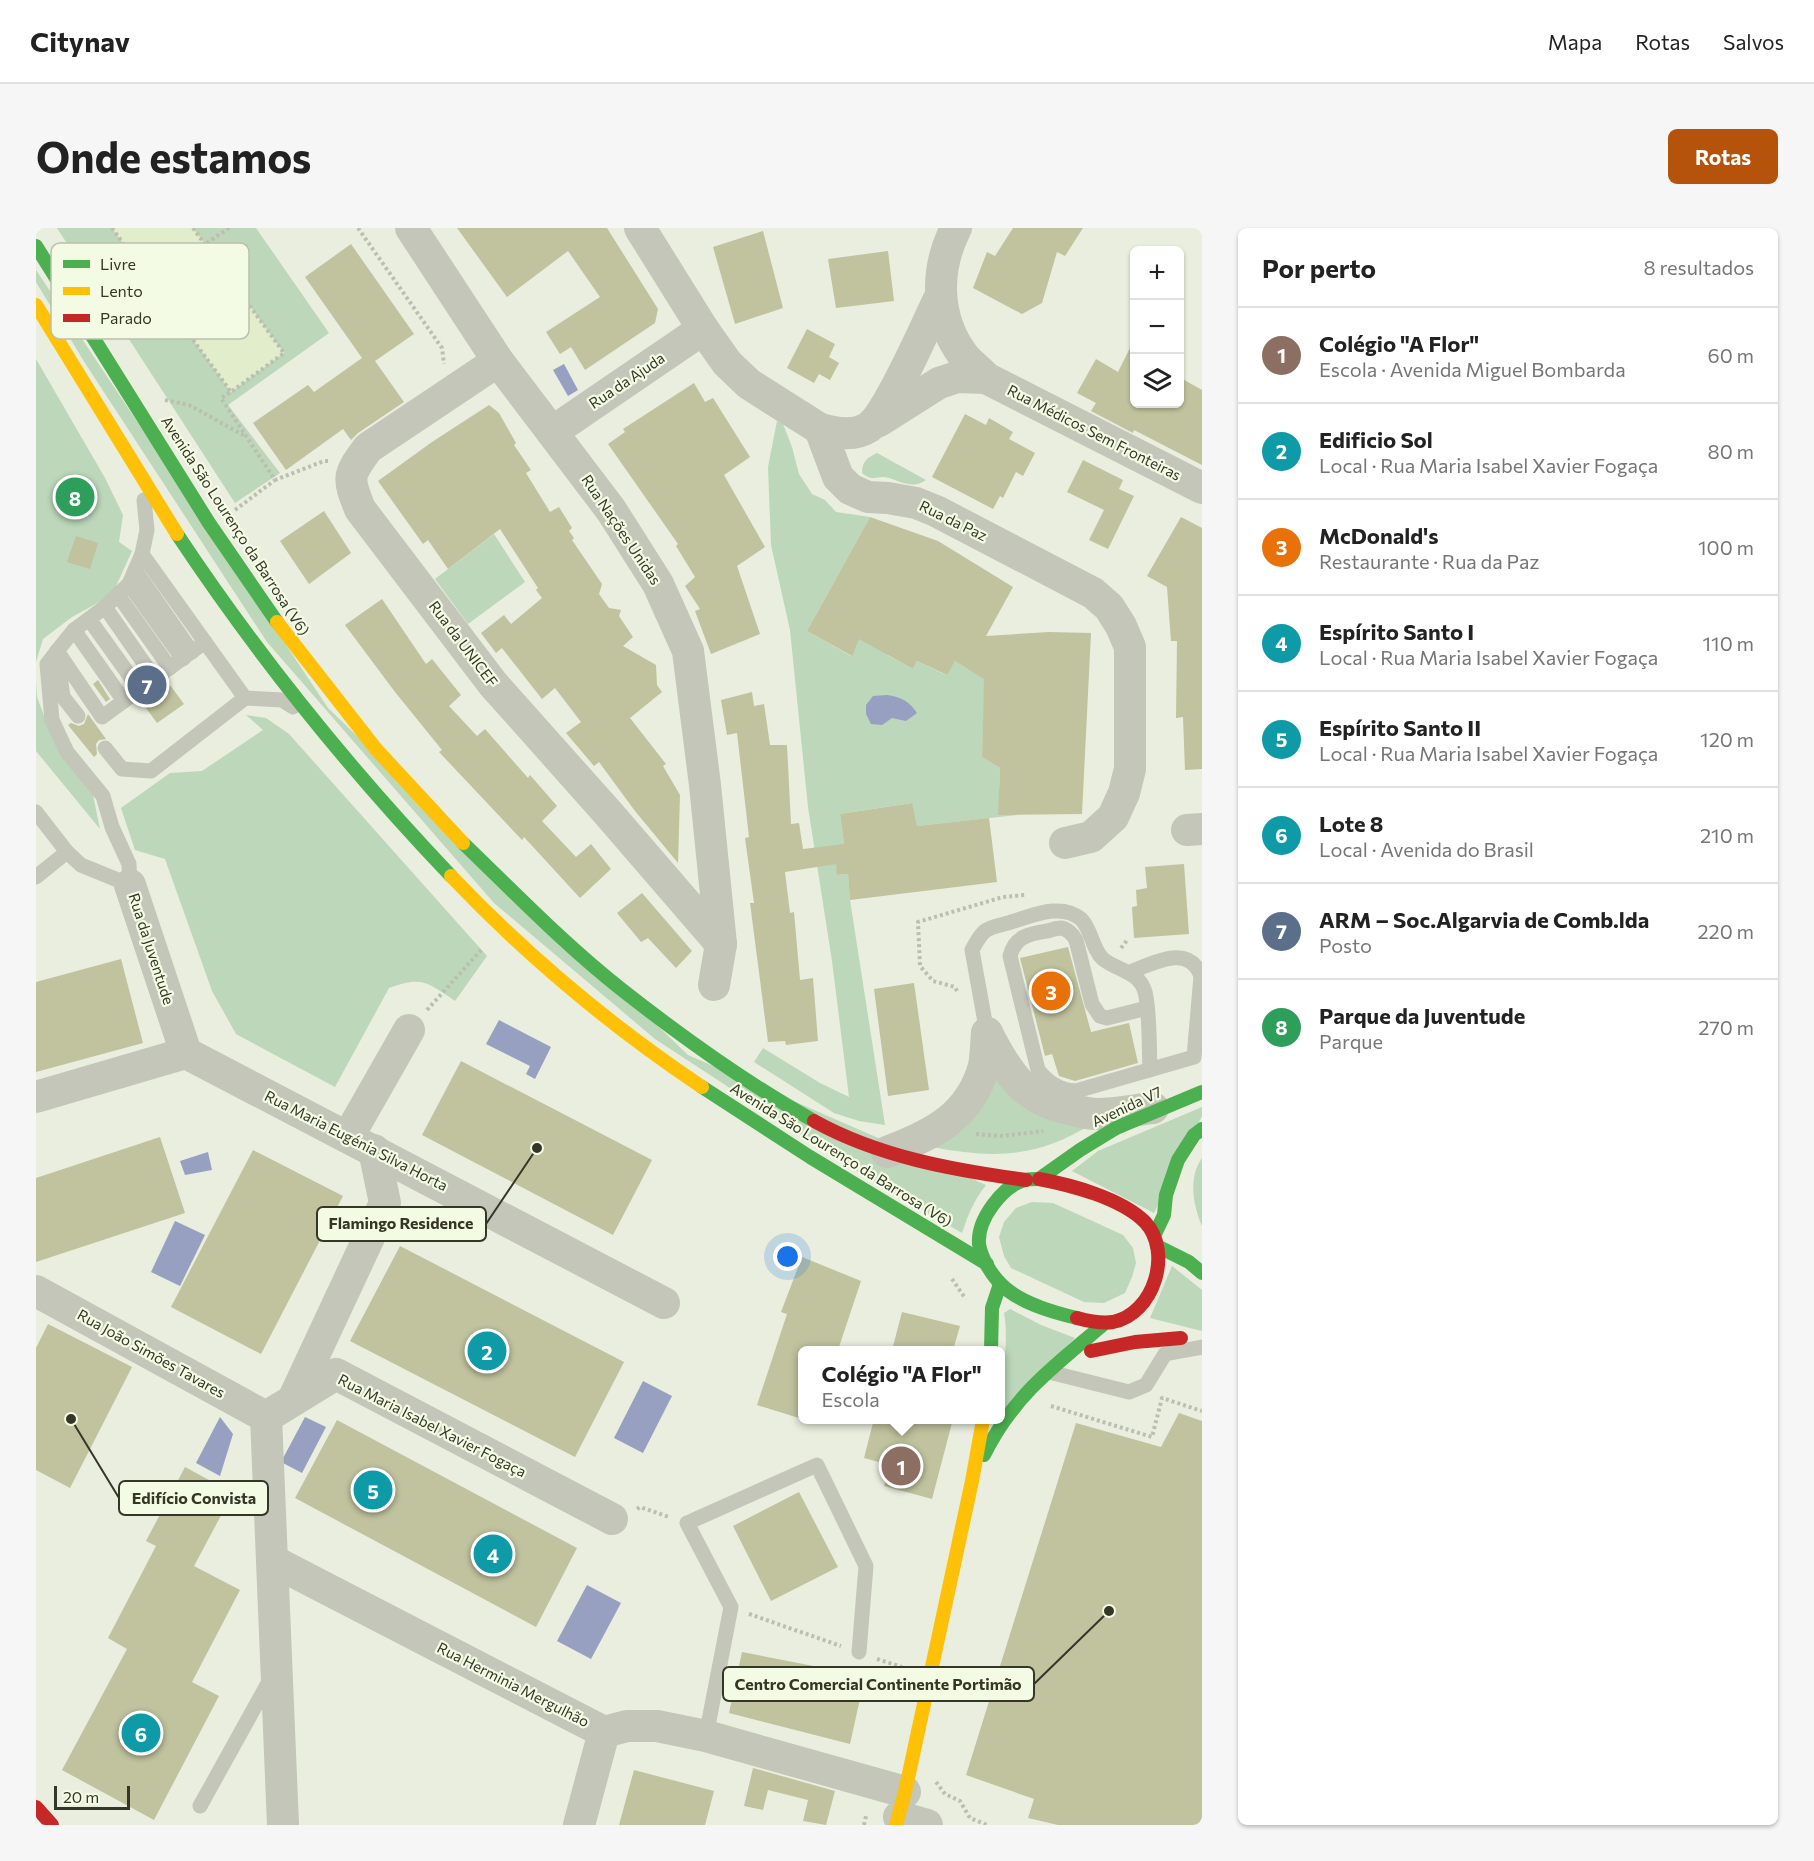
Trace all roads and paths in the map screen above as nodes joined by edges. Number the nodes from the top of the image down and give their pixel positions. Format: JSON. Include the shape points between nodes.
{"nodes":[{"id":1,"x":112,"y":228,"type":"edge"},
{"id":2,"x":193,"y":228,"type":"edge"},
{"id":3,"x":229,"y":228,"type":"edge"},
{"id":4,"x":358,"y":228,"type":"edge"},
{"id":5,"x":411,"y":228,"type":"edge"},
{"id":6,"x":640,"y":228,"type":"edge"},
{"id":7,"x":956,"y":228,"type":"edge"},
{"id":8,"x":123,"y":243,"type":"edge"},
{"id":9,"x":204,"y":243,"type":"edge"},
{"id":10,"x":206,"y":243,"type":"edge"},
{"id":11,"x":36,"y":246,"type":"edge"},
{"id":12,"x":51,"y":270,"type":"edge"},
{"id":13,"x":940,"y":297,"type":"junction"},
{"id":14,"x":36,"y":305,"type":"edge"},
{"id":15,"x":249,"y":305,"type":"edge"},
{"id":16,"x":703,"y":329,"type":"junction"},
{"id":17,"x":51,"y":330,"type":"edge"},
{"id":18,"x":57,"y":339,"type":"edge"},
{"id":19,"x":94,"y":339,"type":"edge"},
{"id":20,"x":192,"y":339,"type":"edge"},
{"id":21,"x":498,"y":361,"type":"junction"},
{"id":22,"x":440,"y":370,"type":"dead end"},
{"id":23,"x":986,"y":378,"type":"junction"},
{"id":24,"x":231,"y":392,"type":"junction"},
{"id":25,"x":154,"y":401,"type":"dead end"},
{"id":26,"x":870,"y":427,"type":"junction"},
{"id":27,"x":820,"y":429,"type":"junction"},
{"id":28,"x":552,"y":432,"type":"junction"},
{"id":29,"x":246,"y":436,"type":"junction"},
{"id":30,"x":126,"y":452,"type":"junction"},
{"id":31,"x":335,"y":462,"type":"dead end"},
{"id":32,"x":275,"y":480,"type":"junction"},
{"id":33,"x":1202,"y":488,"type":"edge"},
{"id":34,"x":229,"y":514,"type":"dead end"},
{"id":35,"x":142,"y":554,"type":"junction"},
{"id":36,"x":127,"y":583,"type":"junction"},
{"id":37,"x":105,"y":607,"type":"junction"},
{"id":38,"x":89,"y":619,"type":"junction"},
{"id":39,"x":74,"y":630,"type":"junction"},
{"id":40,"x":205,"y":642,"type":"junction"},
{"id":41,"x":57,"y":651,"type":"junction"},
{"id":42,"x":188,"y":656,"type":"junction"},
{"id":43,"x":170,"y":668,"type":"junction"},
{"id":44,"x":155,"y":679,"type":"junction"},
{"id":45,"x":140,"y":690,"type":"junction"},
{"id":46,"x":245,"y":698,"type":"junction"},
{"id":47,"x":124,"y":701,"type":"junction"},
{"id":48,"x":78,"y":716,"type":"dead end"},
{"id":49,"x":309,"y":717,"type":"junction"},
{"id":50,"x":105,"y":748,"type":"dead end"},
{"id":51,"x":36,"y":813,"type":"edge"},
{"id":52,"x":1065,"y":843,"type":"dead end"},
{"id":53,"x":67,"y":852,"type":"junction"},
{"id":54,"x":36,"y":877,"type":"edge"},
{"id":55,"x":130,"y":885,"type":"junction"},
{"id":56,"x":487,"y":944,"type":"dead end"},
{"id":57,"x":721,"y":944,"type":"junction"},
{"id":58,"x":1130,"y":972,"type":"junction"},
{"id":59,"x":714,"y":985,"type":"dead end"},
{"id":60,"x":1147,"y":1008,"type":"junction"},
{"id":61,"x":409,"y":1030,"type":"joint"},
{"id":62,"x":987,"y":1033,"type":"junction"},
{"id":63,"x":186,"y":1053,"type":"junction"},
{"id":64,"x":1150,"y":1070,"type":"junction"},
{"id":65,"x":1202,"y":1092,"type":"edge"},
{"id":66,"x":36,"y":1096,"type":"edge"},
{"id":67,"x":1168,"y":1106,"type":"junction"},
{"id":68,"x":1202,"y":1130,"type":"edge"},
{"id":69,"x":361,"y":1144,"type":"junction"},
{"id":70,"x":887,"y":1152,"type":"junction"},
{"id":71,"x":1032,"y":1180,"type":"junction"},
{"id":72,"x":1156,"y":1241,"type":"junction"},
{"id":73,"x":987,"y":1264,"type":"junction"},
{"id":74,"x":1202,"y":1273,"type":"edge"},
{"id":75,"x":1000,"y":1284,"type":"junction"},
{"id":76,"x":36,"y":1291,"type":"edge"},
{"id":77,"x":664,"y":1303,"type":"dead end"},
{"id":78,"x":1106,"y":1324,"type":"junction"},
{"id":79,"x":1181,"y":1338,"type":"junction"},
{"id":80,"x":1202,"y":1345,"type":"edge"},
{"id":81,"x":991,"y":1346,"type":"edge"},
{"id":82,"x":1046,"y":1371,"type":"junction"},
{"id":83,"x":1072,"y":1377,"type":"junction"},
{"id":84,"x":293,"y":1400,"type":"junction"},
{"id":85,"x":1202,"y":1411,"type":"edge"},
{"id":86,"x":266,"y":1417,"type":"junction"},
{"id":87,"x":1005,"y":1417,"type":"edge"},
{"id":88,"x":982,"y":1424,"type":"edge"},
{"id":89,"x":999,"y":1424,"type":"edge"},
{"id":90,"x":972,"y":1481,"type":"junction"},
{"id":91,"x":612,"y":1519,"type":"joint"},
{"id":92,"x":687,"y":1523,"type":"junction"},
{"id":93,"x":273,"y":1561,"type":"junction"},
{"id":94,"x":731,"y":1607,"type":"junction"},
{"id":95,"x":859,"y":1652,"type":"junction"},
{"id":96,"x":277,"y":1666,"type":"junction"},
{"id":97,"x":902,"y":1667,"type":"dead end"},
{"id":98,"x":604,"y":1732,"type":"junction"},
{"id":99,"x":705,"y":1736,"type":"junction"},
{"id":100,"x":934,"y":1779,"type":"dead end"},
{"id":101,"x":200,"y":1806,"type":"dead end"},
{"id":102,"x":36,"y":1807,"type":"edge"},
{"id":103,"x":907,"y":1815,"type":"edge"},
{"id":104,"x":52,"y":1825,"type":"edge"},
{"id":105,"x":283,"y":1825,"type":"edge"},
{"id":106,"x":579,"y":1825,"type":"edge"},
{"id":107,"x":987,"y":1825,"type":"edge"}],
"edges":[{"from":1,"to":8,"type":"path"},
{"from":2,"to":9,"type":"path"},
{"from":3,"to":10,"type":"path"},
{"from":4,"to":22,"type":"path","via":[[442,348],[445,362]]},
{"from":5,"to":21,"type":"street","name":"Rua Nações Unidas"},
{"from":6,"to":16,"type":"street"},
{"from":7,"to":13,"type":"street","name":"Rua Médicos Sem Fronteiras","via":[[944,261]]},
{"from":11,"to":12,"type":"main road","name":"Avenida São Lourenço da Barrosa (V6)"},
{"from":13,"to":23,"type":"street","name":"Rua Médicos Sem Fronteiras","via":[[949,330],[963,356]]},
{"from":13,"to":26,"type":"street","name":"Rua Médicos Sem Fronteiras","via":[[885,409]]},
{"from":14,"to":17,"type":"main road","name":"Avenida São Lourenço da Barrosa (V6)"},
{"from":15,"to":24,"type":"path","via":[[284,353]]},
{"from":16,"to":27,"type":"street","via":[[727,363],[749,384]]},
{"from":16,"to":28,"type":"street","name":"Rua da Ajuda"},
{"from":18,"to":30,"type":"main road","name":"Avenida São Lourenço da Barrosa (V6)"},
{"from":19,"to":70,"type":"main road","name":"Avenida São Lourenço da Barrosa (V6)","via":[[209,524],[288,639],[376,749],[444,824],[538,915],[630,995],[776,1100],[828,1129]]},
{"from":20,"to":24,"type":"path"},
{"from":21,"to":28,"type":"street","name":"Rua Nações Unidas"},
{"from":21,"to":57,"type":"street","name":"Rua da UNICEF","via":[[368,448],[353,468],[350,484],[360,508],[493,684]]},
{"from":23,"to":26,"type":"street","name":"Rua Médicos Sem Fronteiras","via":[[957,377],[939,383]]},
{"from":23,"to":33,"type":"street","name":"Rua Médicos Sem Fronteiras"},
{"from":24,"to":29,"type":"path","via":[[221,398]]},
{"from":25,"to":29,"type":"path","via":[[189,405]]},
{"from":26,"to":27,"type":"street","name":"Rua Médicos Sem Fronteiras","via":[[853,433]]},
{"from":27,"to":52,"type":"street","name":"Rua da Paz","via":[[838,477],[850,489],[868,497],[916,503],[936,511],[1093,593],[1109,607],[1121,626],[1130,647],[1130,770],[1113,817],[1091,837]]},
{"from":28,"to":57,"type":"street","name":"Rua Nações Unidas","via":[[611,510],[652,575],[687,651]]},
{"from":29,"to":32,"type":"path"},
{"from":30,"to":35,"type":"lane","via":[[146,504],[147,530]]},
{"from":30,"to":49,"type":"main road","name":"Avenida São Lourenço da Barrosa (V6)","via":[[212,585]]},
{"from":31,"to":32,"type":"path","via":[[324,461]]},
{"from":32,"to":34,"type":"path"},
{"from":35,"to":36,"type":"lane"},
{"from":35,"to":40,"type":"lane"},
{"from":36,"to":37,"type":"lane"},
{"from":36,"to":42,"type":"lane"},
{"from":36,"to":43,"type":"lane"},
{"from":37,"to":38,"type":"lane"},
{"from":37,"to":44,"type":"lane"},
{"from":38,"to":39,"type":"lane"},
{"from":38,"to":45,"type":"lane"},
{"from":39,"to":41,"type":"lane"},
{"from":39,"to":47,"type":"lane"},
{"from":40,"to":42,"type":"lane"},
{"from":40,"to":46,"type":"lane"},
{"from":41,"to":47,"type":"lane","via":[[102,717]]},
{"from":41,"to":48,"type":"lane","via":[[63,697]]},
{"from":41,"to":55,"type":"lane","name":"Rua da Juventude","via":[[47,664],[52,720],[68,752],[103,796],[129,864]]},
{"from":42,"to":43,"type":"lane"},
{"from":43,"to":44,"type":"lane"},
{"from":44,"to":45,"type":"lane"},
{"from":45,"to":47,"type":"lane"},
{"from":46,"to":49,"type":"lane","via":[[282,700]]},
{"from":46,"to":50,"type":"lane","via":[[151,771],[122,769]]},
{"from":49,"to":73,"type":"main road","name":"Avenida São Lourenço da Barrosa (V6)","via":[[468,894],[531,955],[595,1008],[726,1104]]},
{"from":51,"to":53,"type":"lane"},
{"from":53,"to":54,"type":"lane"},
{"from":53,"to":55,"type":"lane","via":[[81,865]]},
{"from":55,"to":63,"type":"street","name":"Rua da Juventude"},
{"from":56,"to":61,"type":"path"},
{"from":57,"to":59,"type":"street","name":"Rua Nações Unidas"},
{"from":58,"to":60,"type":"lane","via":[[1145,992]]},
{"from":58,"to":62,"type":"lane","via":[[1101,957],[1080,919],[1065,911],[1047,911],[987,929],[972,950]]},
{"from":58,"to":64,"type":"lane","via":[[1180,957],[1197,965],[1201,976],[1194,1057]]},
{"from":60,"to":64,"type":"lane"},
{"from":60,"to":64,"type":"lane","via":[[1107,1018],[1100,1016],[1095,1011],[1076,940],[1067,930],[1027,934],[1012,947],[1010,956],[1038,1070],[1045,1078],[1062,1090],[1076,1091]]},
{"from":61,"to":69,"type":"street"},
{"from":62,"to":67,"type":"street","via":[[1005,1066],[1035,1097],[1063,1108],[1096,1114]]},
{"from":62,"to":70,"type":"street","via":[[984,1065],[965,1105],[945,1124]]},
{"from":63,"to":66,"type":"street"},
{"from":63,"to":69,"type":"street","name":"Rua Maria Eugénia Silva Horta"},
{"from":65,"to":67,"type":"main road","name":"Avenida V7"},
{"from":67,"to":71,"type":"main road","name":"Avenida V7","via":[[1116,1128]]},
{"from":68,"to":72,"type":"main road","via":[[1178,1160]]},
{"from":69,"to":77,"type":"street","name":"Rua Maria Eugénia Silva Horta"},
{"from":69,"to":84,"type":"street","via":[[385,1203]]},
{"from":70,"to":71,"type":"main road","name":"Avenida São Lourenço da Barrosa (V6)","via":[[926,1164]]},
{"from":71,"to":72,"type":"main road","name":"Avenida São Lourenço da Barrosa (V6)","via":[[1088,1191],[1145,1222]]},
{"from":71,"to":73,"type":"main road","name":"Avenida São Lourenço da Barrosa (V6)","via":[[998,1198],[984,1221],[979,1244]]},
{"from":72,"to":74,"type":"main road","name":"Avenida São Lourenço da Barrosa (V6)"},
{"from":72,"to":78,"type":"main road","via":[[1157,1272],[1150,1293],[1123,1321]]},
{"from":73,"to":75,"type":"main road","name":"Avenida São Lourenço da Barrosa (V6)"},
{"from":75,"to":78,"type":"main road","name":"Avenida São Lourenço da Barrosa (V6)","via":[[1062,1316]]},
{"from":75,"to":81,"type":"main road","via":[[992,1308]]},
{"from":76,"to":86,"type":"street","name":"Rua João Simões Tavares"},
{"from":78,"to":79,"type":"main road","name":"Avenida São Lourenço da Barrosa (V6)"},
{"from":78,"to":82,"type":"main road"},
{"from":79,"to":80,"type":"main road","name":"Avenida São Lourenço da Barrosa (V6)"},
{"from":79,"to":82,"type":"main road","via":[[1114,1344]]},
{"from":80,"to":83,"type":"lane","via":[[1165,1353],[1146,1385],[1128,1392]]},
{"from":82,"to":83,"type":"lane"},
{"from":82,"to":87,"type":"main road"},
{"from":83,"to":85,"type":"path","via":[[1041,1404],[1152,1437],[1162,1398]]},
{"from":84,"to":86,"type":"street","name":"Rua Maria Isabel Xavier Fogaça"},
{"from":84,"to":91,"type":"street","name":"Rua Maria Isabel Xavier Fogaça","via":[[336,1374]]},
{"from":86,"to":93,"type":"street"},
{"from":88,"to":90,"type":"main road"},
{"from":89,"to":90,"type":"main road"},
{"from":90,"to":103,"type":"main road"},
{"from":91,"to":92,"type":"path","via":[[640,1507]]},
{"from":92,"to":94,"type":"lane"},
{"from":92,"to":95,"type":"lane","via":[[817,1465],[866,1566]]},
{"from":93,"to":96,"type":"street"},
{"from":93,"to":98,"type":"street","name":"Rua Herminia Mergulhão"},
{"from":94,"to":95,"type":"path"},
{"from":94,"to":99,"type":"lane"},
{"from":95,"to":97,"type":"path"},
{"from":96,"to":101,"type":"lane"},
{"from":96,"to":105,"type":"street"},
{"from":98,"to":99,"type":"street","name":"Rua Herminia Mergulhão","via":[[627,1726],[657,1726]]},
{"from":98,"to":106,"type":"street"},
{"from":99,"to":103,"type":"street","name":"Rua Herminia Mergulhão"},
{"from":100,"to":107,"type":"path","via":[[945,1794],[960,1801],[970,1818]]},
{"from":102,"to":104,"type":"main road"}]}
